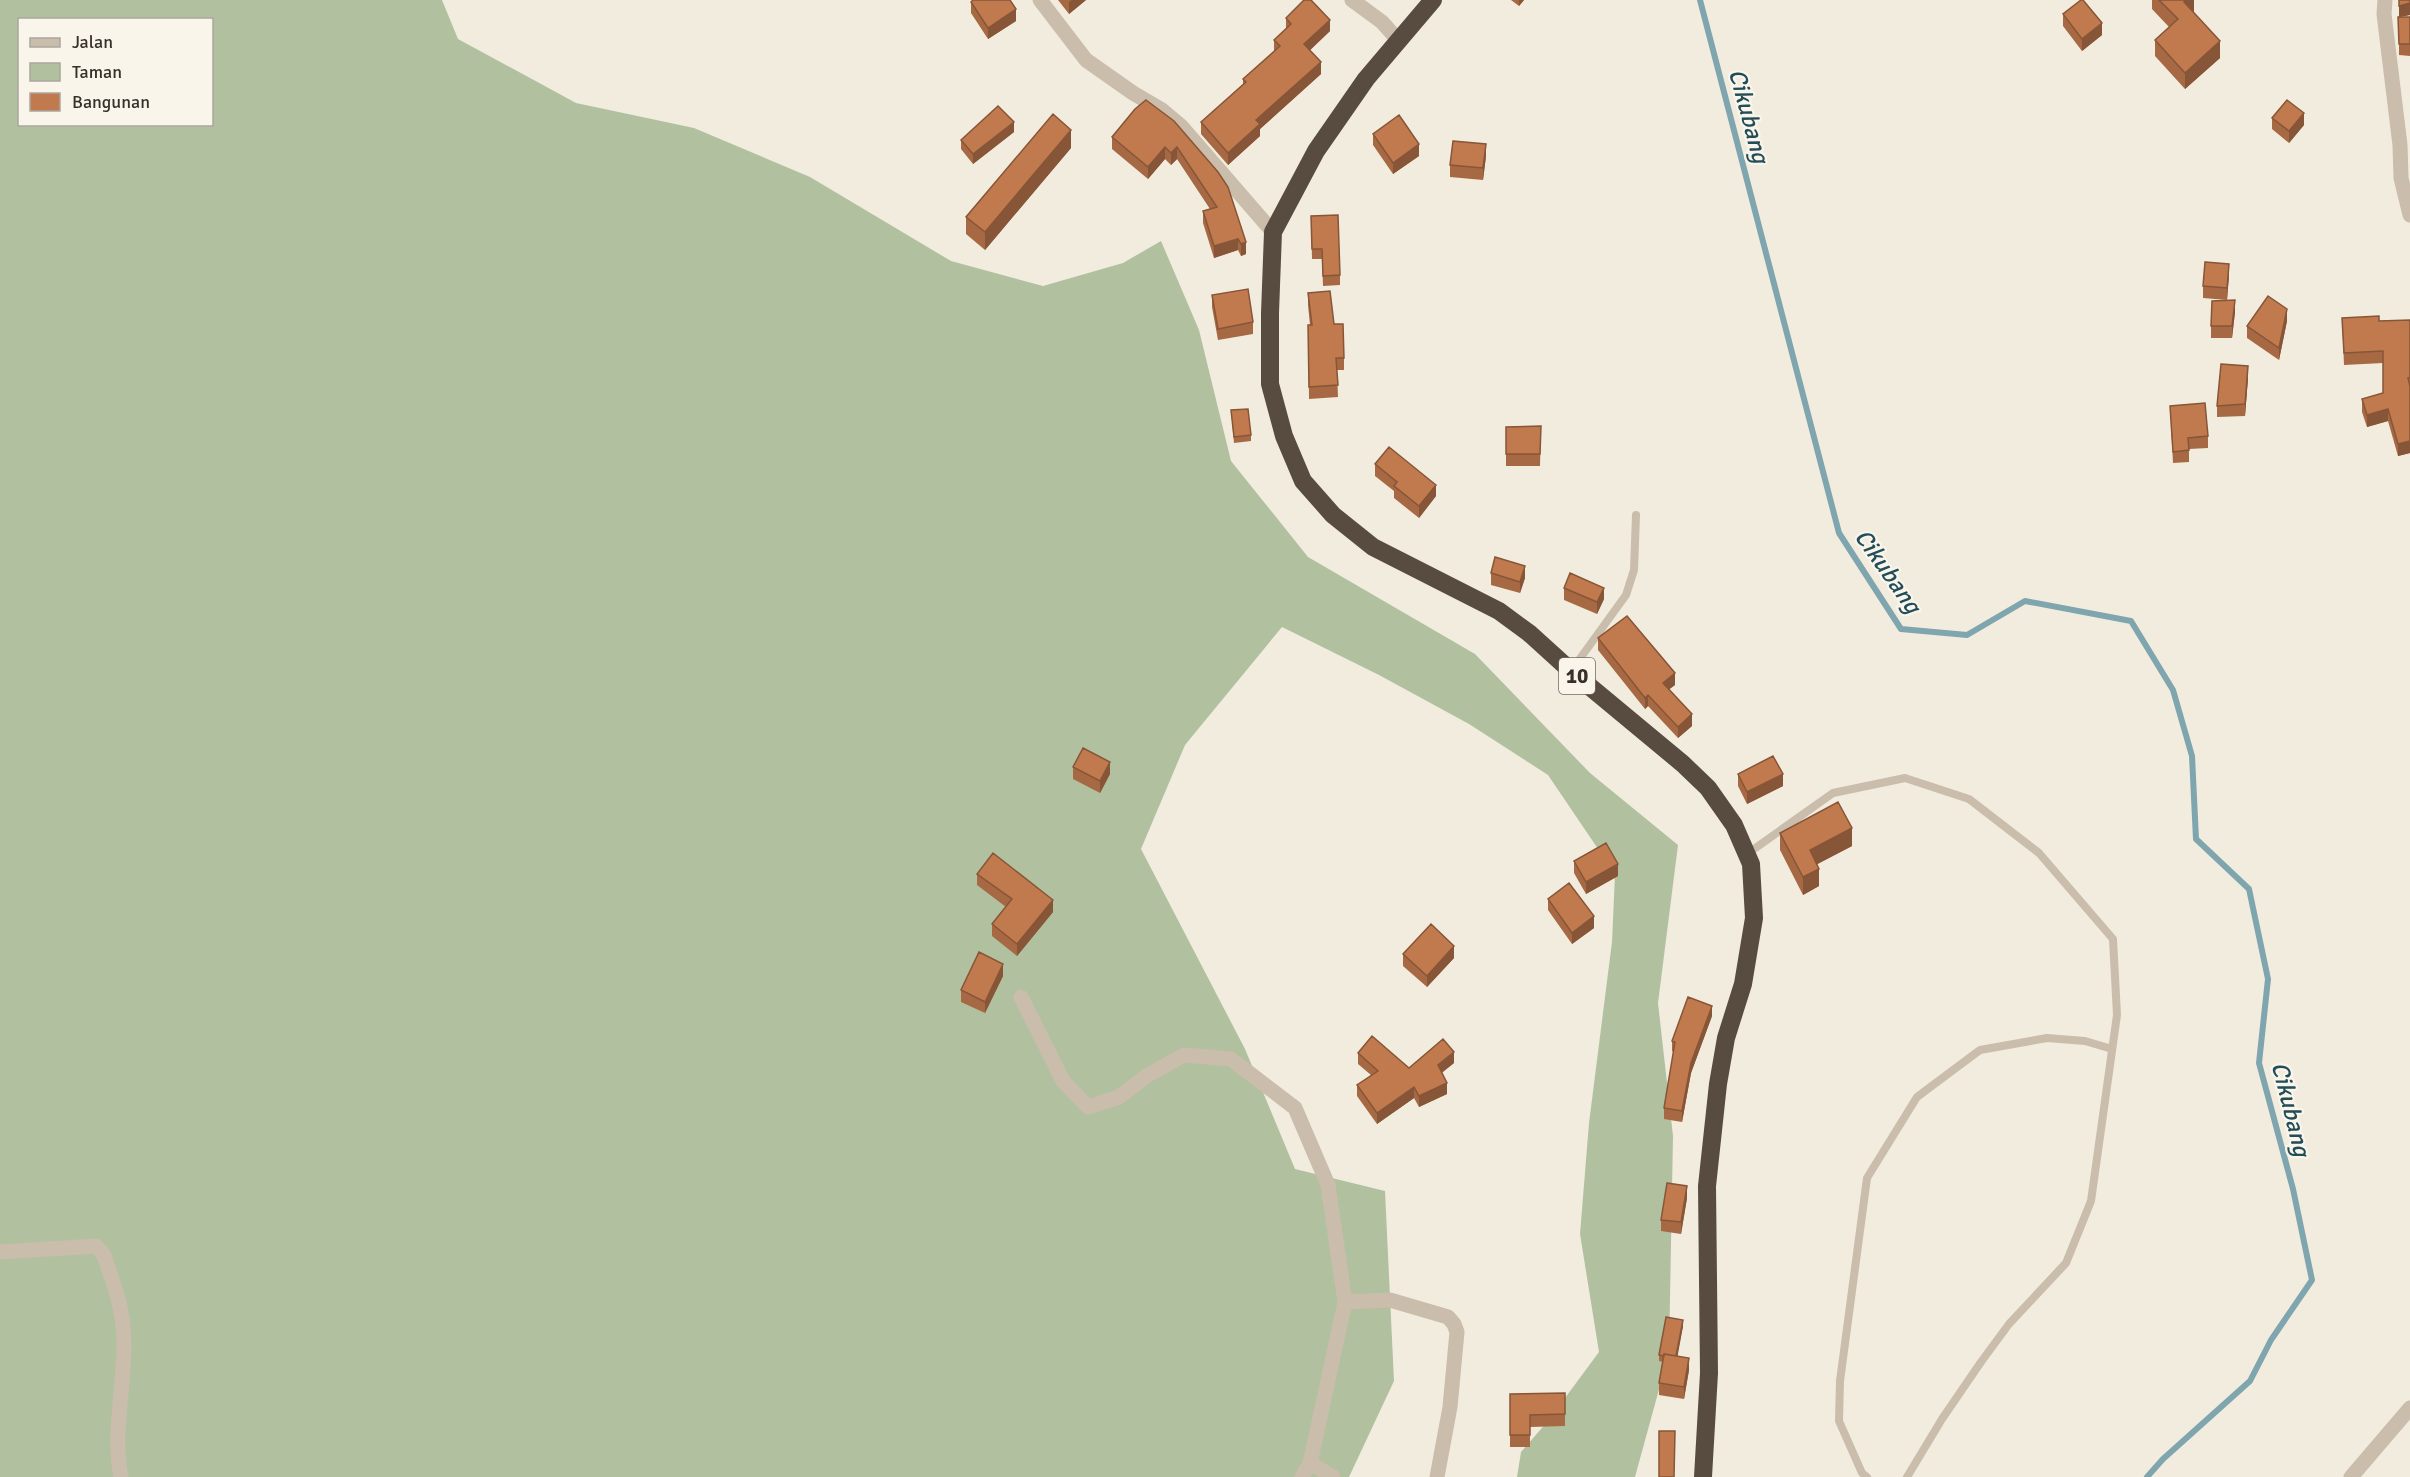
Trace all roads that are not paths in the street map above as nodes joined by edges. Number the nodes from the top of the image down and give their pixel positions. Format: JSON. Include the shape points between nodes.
{"nodes":[{"id":1,"x":1040,"y":0,"type":"edge"},
{"id":2,"x":1352,"y":0,"type":"edge"},
{"id":3,"x":1434,"y":0,"type":"edge"},
{"id":4,"x":2385,"y":0,"type":"edge"},
{"id":5,"x":1398,"y":40,"type":"junction"},
{"id":6,"x":2410,"y":215,"type":"edge"},
{"id":7,"x":1273,"y":232,"type":"junction"},
{"id":8,"x":1636,"y":514,"type":"dead end"},
{"id":9,"x":1571,"y":671,"type":"junction"},
{"id":10,"x":1746,"y":854,"type":"junction"},
{"id":11,"x":1022,"y":997,"type":"dead end"},
{"id":12,"x":2112,"y":1049,"type":"junction"},
{"id":13,"x":0,"y":1252,"type":"edge"},
{"id":14,"x":1345,"y":1302,"type":"junction"},
{"id":15,"x":2410,"y":1408,"type":"edge"},
{"id":16,"x":1310,"y":1463,"type":"junction"},
{"id":17,"x":121,"y":1477,"type":"edge"},
{"id":18,"x":1302,"y":1477,"type":"edge"},
{"id":19,"x":1333,"y":1477,"type":"edge"},
{"id":20,"x":1437,"y":1477,"type":"edge"},
{"id":21,"x":1703,"y":1477,"type":"edge"},
{"id":22,"x":1866,"y":1477,"type":"edge"},
{"id":23,"x":1907,"y":1477,"type":"edge"},
{"id":24,"x":2351,"y":1477,"type":"edge"}],
"edges":[{"from":1,"to":7,"type":"street","via":[[1086,60],[1181,126]]},
{"from":2,"to":5,"type":"street","via":[[1382,22]]},
{"from":3,"to":5,"type":"highway","number":"10"},
{"from":4,"to":6,"type":"street","via":[[2401,178]]},
{"from":5,"to":7,"type":"highway","number":"10","via":[[1316,151]]},
{"from":7,"to":9,"type":"highway","number":"10","via":[[1270,384],[1284,436],[1304,481],[1333,515],[1373,547],[1499,611]]},
{"from":8,"to":9,"type":"lane","via":[[1634,570],[1626,595]]},
{"from":9,"to":10,"type":"highway","number":"10","via":[[1708,788],[1734,825]]},
{"from":10,"to":12,"type":"lane","via":[[1833,793],[1905,778],[1970,799],[2039,853],[2113,939],[2117,1016]]},
{"from":10,"to":21,"type":"highway","number":"10","via":[[1751,864],[1754,918],[1743,984],[1726,1038],[1707,1186],[1709,1373]]},
{"from":11,"to":14,"type":"street","via":[[1063,1081],[1088,1107],[1119,1097],[1184,1055],[1231,1059],[1295,1108],[1328,1185]]},
{"from":12,"to":22,"type":"lane","via":[[2085,1041],[2047,1038],[1980,1050],[1917,1098],[1866,1178],[1840,1382],[1839,1421]]},
{"from":12,"to":23,"type":"lane","via":[[2091,1201],[2066,1263],[2009,1324],[1980,1362]]},
{"from":13,"to":17,"type":"street","via":[[96,1246],[104,1255],[123,1325],[117,1456]]},
{"from":14,"to":16,"type":"street"},
{"from":14,"to":20,"type":"street","via":[[1390,1300],[1448,1317],[1454,1324],[1457,1332],[1450,1407]]},
{"from":15,"to":24,"type":"street"},
{"from":16,"to":18,"type":"street"},
{"from":16,"to":19,"type":"street"}]}
